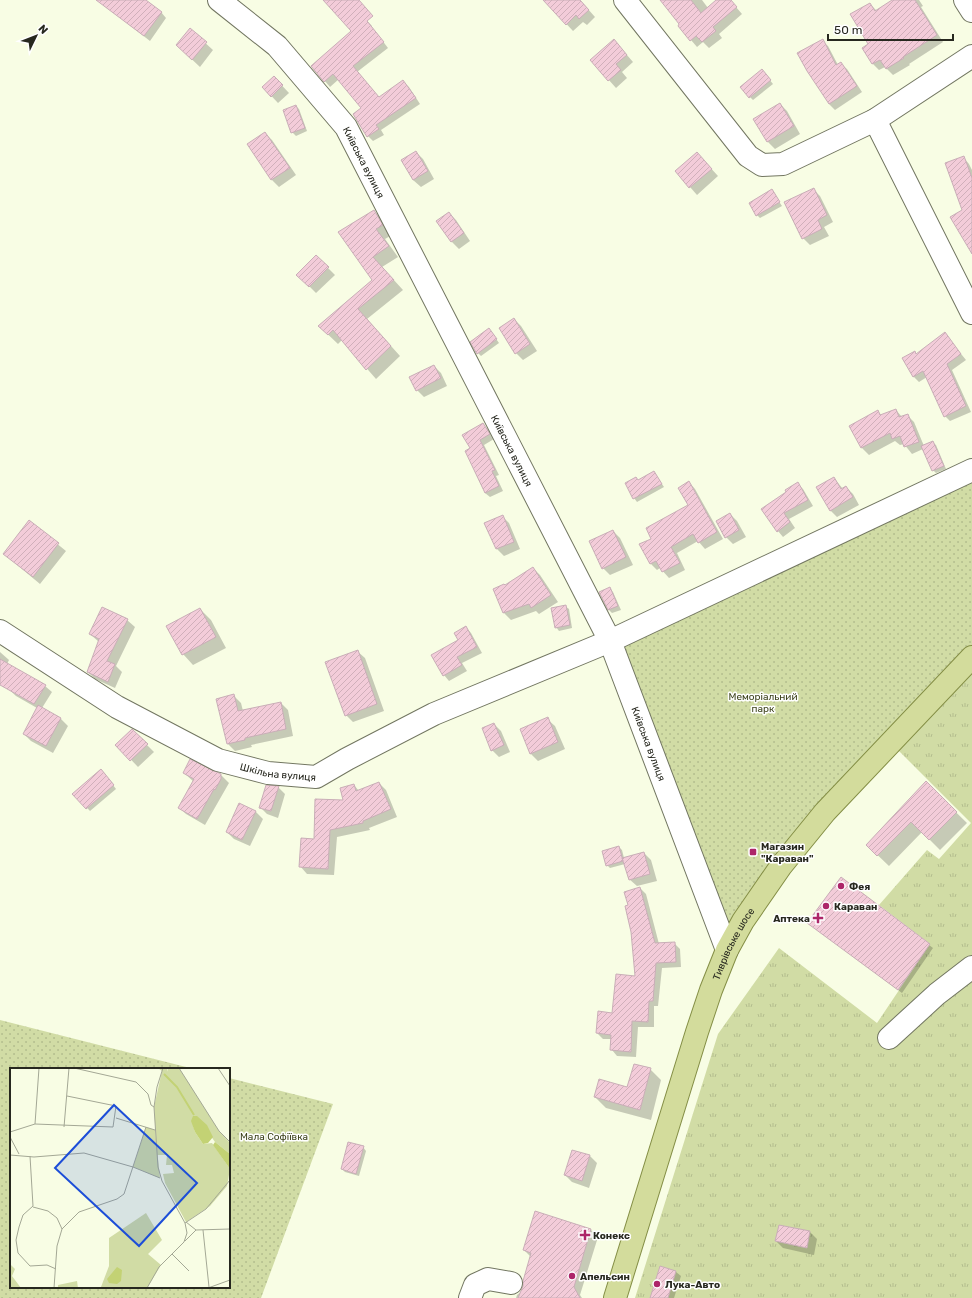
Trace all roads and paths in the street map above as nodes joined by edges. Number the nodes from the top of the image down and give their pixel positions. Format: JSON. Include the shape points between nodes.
{"nodes":[{"id":1,"x":219,"y":0,"type":"edge"},
{"id":2,"x":624,"y":0,"type":"edge"},
{"id":3,"x":965,"y":0,"type":"edge"},
{"id":4,"x":972,"y":11,"type":"edge"},
{"id":5,"x":972,"y":56,"type":"edge"},
{"id":6,"x":875,"y":120,"type":"junction"},
{"id":7,"x":972,"y":313,"type":"edge"},
{"id":8,"x":972,"y":470,"type":"edge"},
{"id":9,"x":0,"y":631,"type":"edge"},
{"id":10,"x":610,"y":641,"type":"junction"},
{"id":11,"x":972,"y":658,"type":"edge"},
{"id":12,"x":727,"y":950,"type":"junction"},
{"id":13,"x":972,"y":967,"type":"edge"},
{"id":14,"x":889,"y":1038,"type":"dead end"},
{"id":15,"x":511,"y":1283,"type":"dead end"},
{"id":16,"x":470,"y":1298,"type":"edge"},
{"id":17,"x":615,"y":1298,"type":"edge"}],
"edges":[{"from":1,"to":10,"type":"street","name":"Київська вулиця","via":[[277,46],[346,127]]},
{"from":2,"to":6,"type":"street","via":[[748,156],[762,166],[783,164]]},
{"from":3,"to":4,"type":"street"},
{"from":5,"to":6,"type":"street"},
{"from":6,"to":7,"type":"street"},
{"from":8,"to":10,"type":"street","name":"Шкільна вулиця"},
{"from":9,"to":10,"type":"street","name":"Шкільна вулиця","via":[[117,707],[218,760],[268,774],[316,776],[434,714]]},
{"from":10,"to":12,"type":"street","name":"Київська вулиця"},
{"from":11,"to":12,"type":"main road","name":"Тиврівське шосе","via":[[825,812],[765,888]]},
{"from":12,"to":17,"type":"main road","name":"Тиврівське шосе","via":[[697,1032]]},
{"from":13,"to":14,"type":"street","via":[[937,994]]},
{"from":15,"to":16,"type":"street","via":[[488,1279],[475,1285]]}]}
